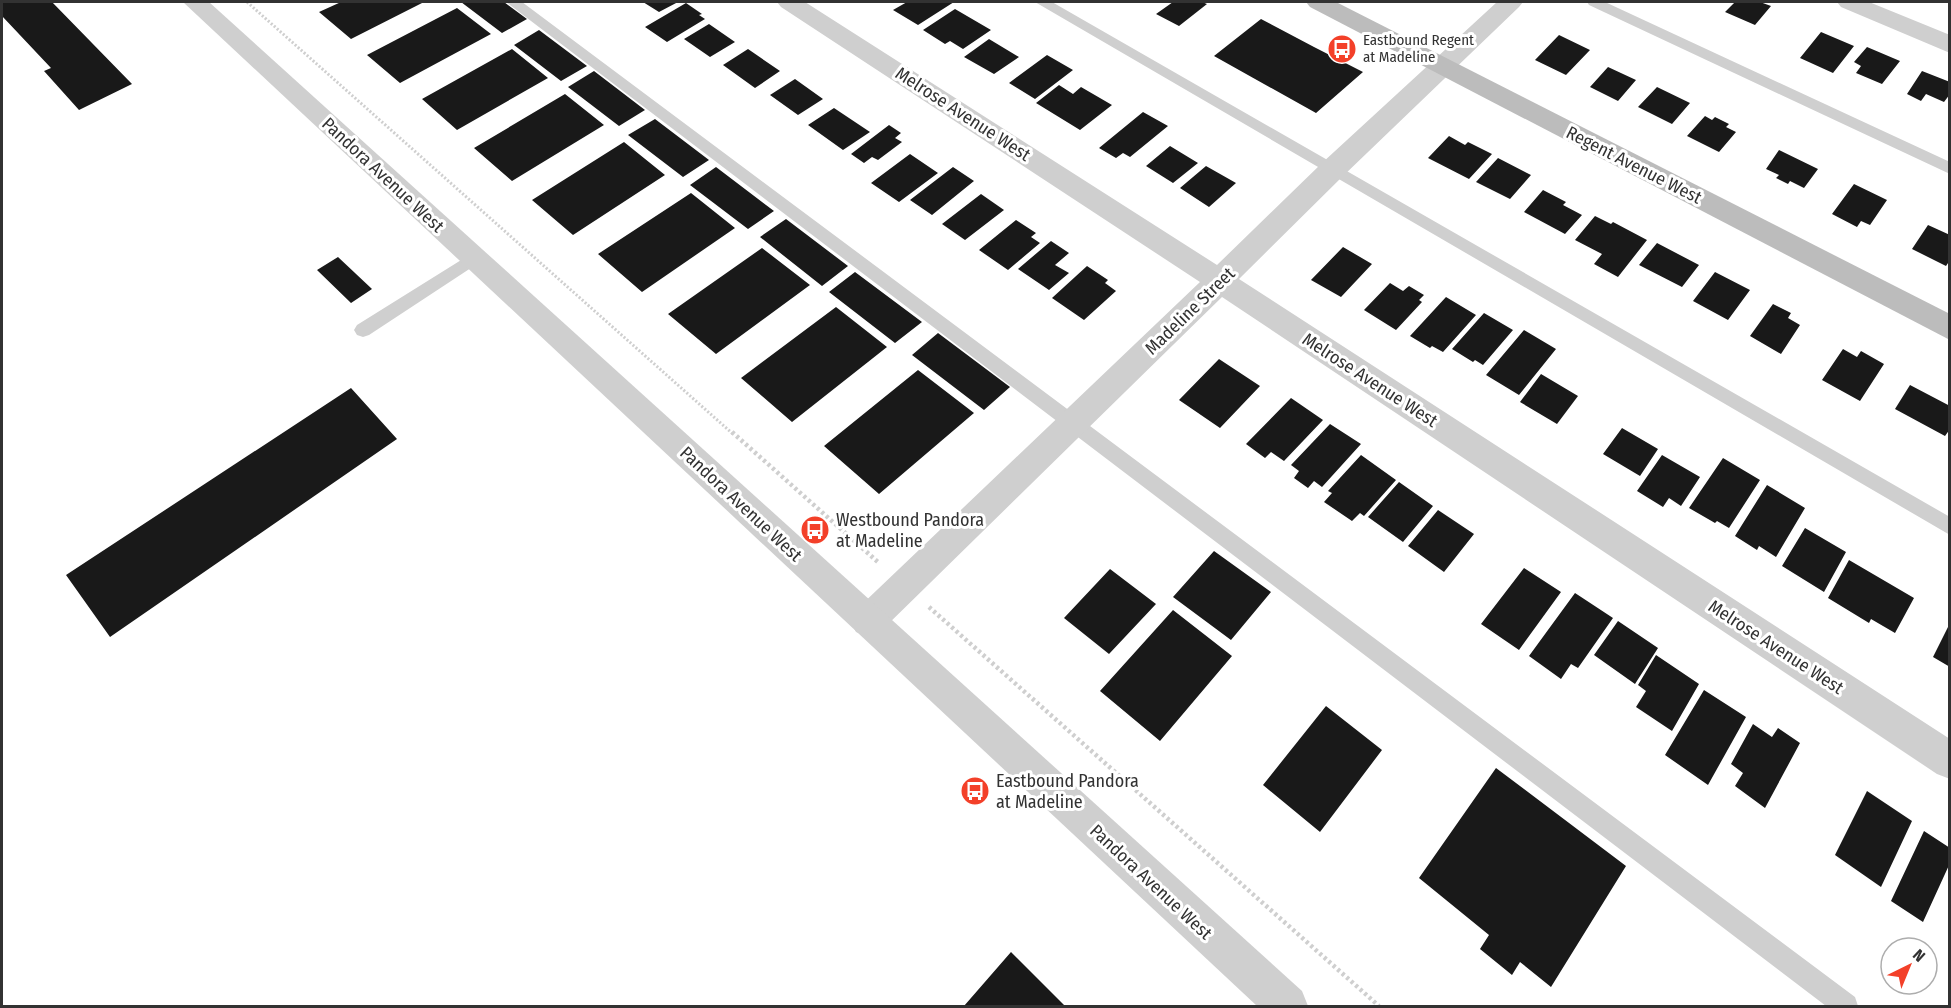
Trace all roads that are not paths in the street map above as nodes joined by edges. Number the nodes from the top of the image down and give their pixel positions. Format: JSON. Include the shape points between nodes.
{"nodes":[{"id":1,"x":195,"y":2,"type":"edge"},
{"id":2,"x":513,"y":2,"type":"edge"},
{"id":3,"x":789,"y":2,"type":"edge"},
{"id":4,"x":1042,"y":2,"type":"edge"},
{"id":5,"x":1318,"y":2,"type":"edge"},
{"id":6,"x":1511,"y":2,"type":"edge"},
{"id":7,"x":1594,"y":2,"type":"edge"},
{"id":8,"x":1849,"y":2,"type":"edge"},
{"id":9,"x":1950,"y":45,"type":"edge"},
{"id":10,"x":1443,"y":66,"type":"junction"},
{"id":11,"x":1950,"y":169,"type":"edge"},
{"id":12,"x":1332,"y":170,"type":"junction"},
{"id":13,"x":474,"y":258,"type":"junction"},
{"id":14,"x":1220,"y":281,"type":"junction"},
{"id":15,"x":1950,"y":328,"type":"edge"},
{"id":16,"x":363,"y":330,"type":"dead end"},
{"id":17,"x":1074,"y":425,"type":"junction"},
{"id":18,"x":1950,"y":527,"type":"edge"},
{"id":19,"x":868,"y":621,"type":"junction"},
{"id":20,"x":1950,"y":761,"type":"edge"},
{"id":21,"x":1287,"y":1006,"type":"edge"},
{"id":22,"x":1846,"y":1006,"type":"edge"}],
"edges":[{"from":1,"to":13,"type":"street","name":"Pandora Avenue West"},
{"from":2,"to":17,"type":"lane"},
{"from":3,"to":14,"type":"street","name":"Melrose Avenue West"},
{"from":4,"to":12,"type":"lane"},
{"from":5,"to":10,"type":"main road","name":"Regent Avenue West"},
{"from":6,"to":10,"type":"street","name":"Madeline Street"},
{"from":7,"to":11,"type":"lane"},
{"from":8,"to":9,"type":"street"},
{"from":10,"to":12,"type":"street","name":"Madeline Street"},
{"from":10,"to":15,"type":"main road","name":"Regent Avenue West"},
{"from":12,"to":14,"type":"street","name":"Madeline Street"},
{"from":12,"to":18,"type":"lane"},
{"from":13,"to":16,"type":"lane"},
{"from":13,"to":19,"type":"street","name":"Pandora Avenue West"},
{"from":14,"to":17,"type":"street","name":"Madeline Street"},
{"from":14,"to":20,"type":"street","name":"Melrose Avenue West"},
{"from":17,"to":19,"type":"street","name":"Madeline Street"},
{"from":17,"to":22,"type":"lane"},
{"from":19,"to":21,"type":"street","name":"Pandora Avenue West"}]}
